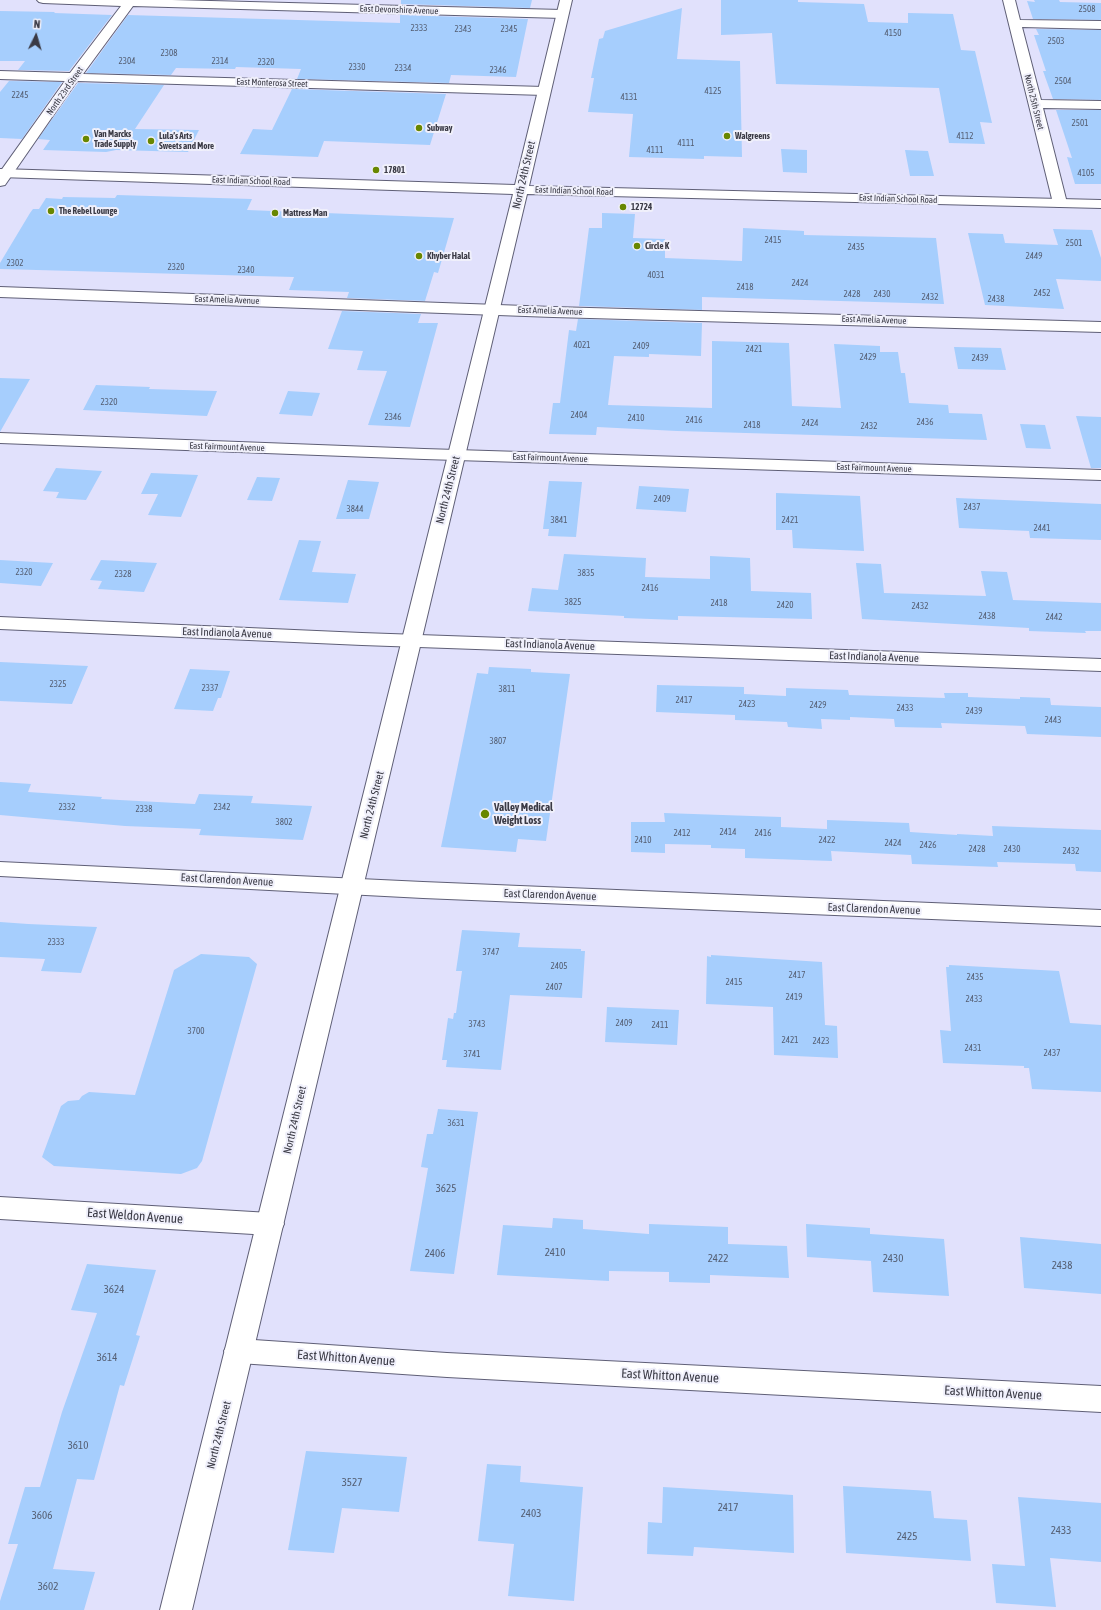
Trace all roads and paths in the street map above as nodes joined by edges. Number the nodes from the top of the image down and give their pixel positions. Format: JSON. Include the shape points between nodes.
{"nodes":[{"id":1,"x":43,"y":0,"type":"edge"},
{"id":2,"x":566,"y":0,"type":"edge"},
{"id":3,"x":1009,"y":0,"type":"edge"},
{"id":4,"x":130,"y":1,"type":"edge"},
{"id":5,"x":562,"y":14,"type":"junction"},
{"id":6,"x":1015,"y":23,"type":"junction"},
{"id":7,"x":1101,"y":25,"type":"edge"},
{"id":8,"x":0,"y":75,"type":"edge"},
{"id":9,"x":74,"y":77,"type":"junction"},
{"id":10,"x":544,"y":91,"type":"junction"},
{"id":11,"x":1035,"y":104,"type":"junction"},
{"id":12,"x":1101,"y":105,"type":"edge"},
{"id":13,"x":2,"y":176,"type":"edge"},
{"id":14,"x":521,"y":189,"type":"junction"},
{"id":15,"x":1060,"y":203,"type":"junction"},
{"id":16,"x":1101,"y":204,"type":"edge"},
{"id":17,"x":0,"y":292,"type":"edge"},
{"id":18,"x":493,"y":309,"type":"junction"},
{"id":19,"x":1101,"y":327,"type":"edge"},
{"id":20,"x":0,"y":438,"type":"edge"},
{"id":21,"x":457,"y":455,"type":"junction"},
{"id":22,"x":1101,"y":475,"type":"edge"},
{"id":23,"x":0,"y":623,"type":"edge"},
{"id":24,"x":412,"y":640,"type":"junction"},
{"id":25,"x":1101,"y":665,"type":"edge"},
{"id":26,"x":0,"y":869,"type":"edge"},
{"id":27,"x":352,"y":886,"type":"junction"},
{"id":28,"x":1101,"y":918,"type":"edge"},
{"id":29,"x":0,"y":1208,"type":"edge"},
{"id":30,"x":270,"y":1224,"type":"junction"},
{"id":31,"x":239,"y":1351,"type":"junction"},
{"id":32,"x":1101,"y":1399,"type":"edge"},
{"id":33,"x":176,"y":1610,"type":"edge"}],
"edges":[{"from":1,"to":4,"type":"street","name":"East Devonshire Avenue"},
{"from":2,"to":5,"type":"street","name":"North 24th Street"},
{"from":3,"to":6,"type":"street","name":"North 25th Street"},
{"from":4,"to":5,"type":"street","name":"East Devonshire Avenue"},
{"from":4,"to":9,"type":"street","name":"North 23rd Street"},
{"from":5,"to":10,"type":"street","name":"North 24th Street"},
{"from":6,"to":7,"type":"street"},
{"from":6,"to":11,"type":"street","name":"North 25th Street"},
{"from":8,"to":9,"type":"street","name":"East Monterosa Street"},
{"from":9,"to":10,"type":"street","name":"East Monterosa Street"},
{"from":9,"to":13,"type":"street","name":"North 23rd Street"},
{"from":10,"to":14,"type":"street","name":"North 24th Street"},
{"from":11,"to":12,"type":"street"},
{"from":11,"to":15,"type":"street","name":"North 25th Street"},
{"from":13,"to":14,"type":"street","name":"East Indian School Road"},
{"from":14,"to":15,"type":"street","name":"East Indian School Road"},
{"from":14,"to":18,"type":"street","name":"North 24th Street"},
{"from":15,"to":16,"type":"street","name":"East Indian School Road"},
{"from":17,"to":18,"type":"street","name":"East Amelia Avenue"},
{"from":18,"to":19,"type":"street","name":"East Amelia Avenue"},
{"from":18,"to":21,"type":"street","name":"North 24th Street"},
{"from":20,"to":21,"type":"street","name":"East Fairmount Avenue"},
{"from":21,"to":22,"type":"street","name":"East Fairmount Avenue"},
{"from":21,"to":24,"type":"street","name":"North 24th Street"},
{"from":23,"to":24,"type":"street","name":"East Indianola Avenue"},
{"from":24,"to":25,"type":"street","name":"East Indianola Avenue"},
{"from":24,"to":27,"type":"street","name":"North 24th Street"},
{"from":26,"to":27,"type":"street","name":"East Clarendon Avenue"},
{"from":27,"to":28,"type":"street","name":"East Clarendon Avenue"},
{"from":27,"to":30,"type":"street","name":"North 24th Street"},
{"from":29,"to":30,"type":"street","name":"East Weldon Avenue"},
{"from":30,"to":31,"type":"street","name":"North 24th Street"},
{"from":31,"to":32,"type":"street","name":"East Whitton Avenue","via":[[447,1365]]},
{"from":31,"to":33,"type":"street","name":"North 24th Street"}]}
